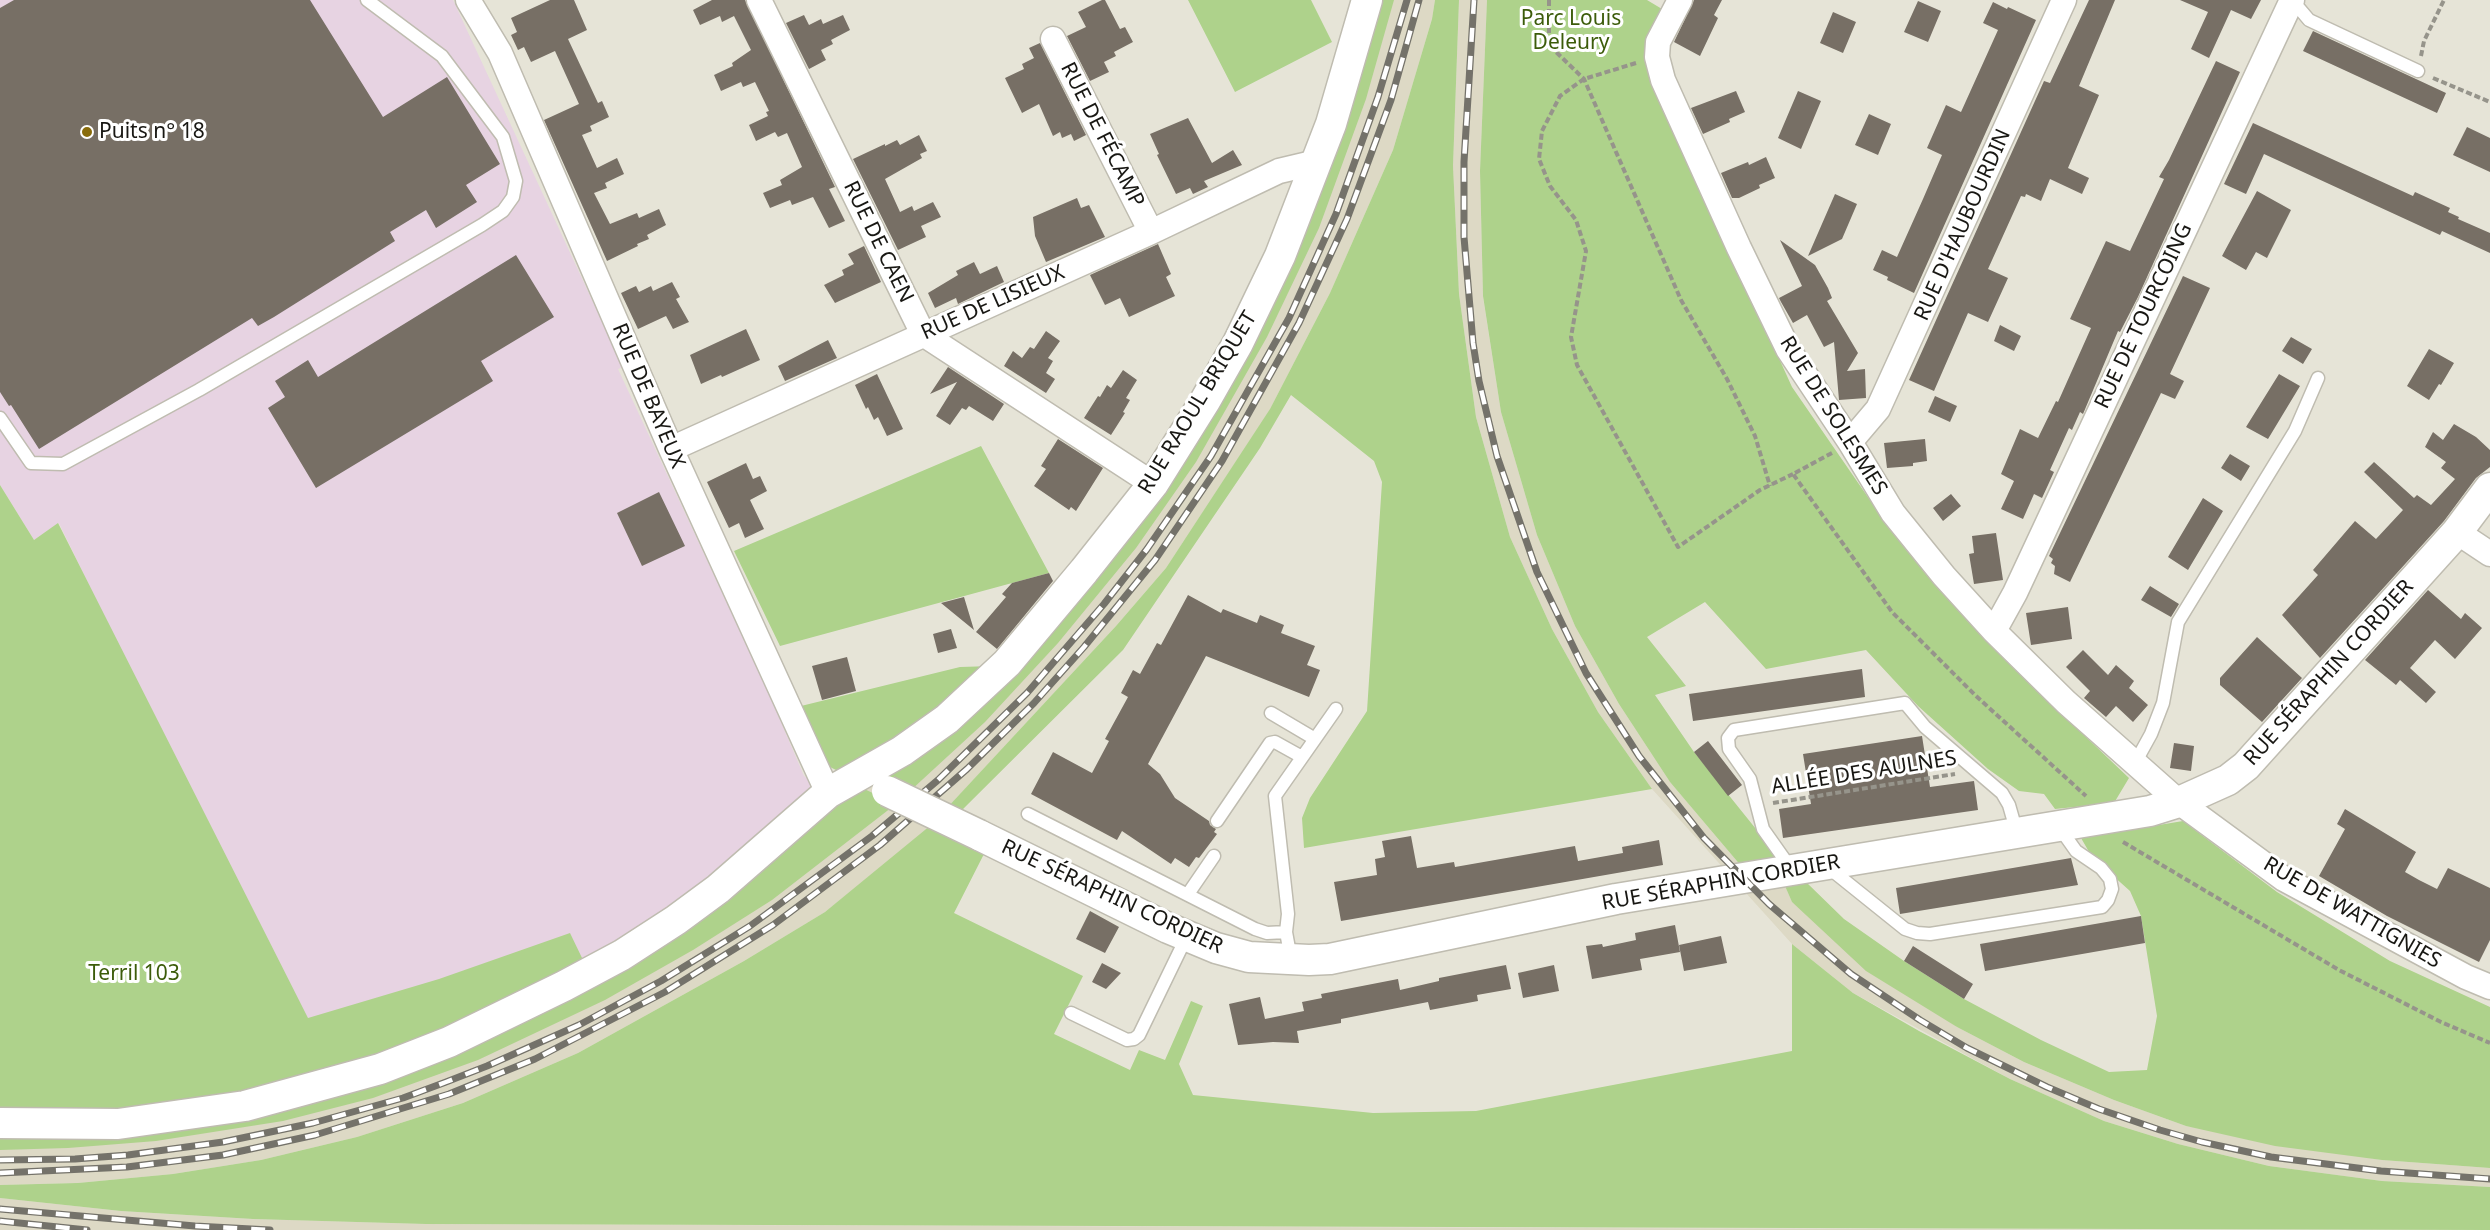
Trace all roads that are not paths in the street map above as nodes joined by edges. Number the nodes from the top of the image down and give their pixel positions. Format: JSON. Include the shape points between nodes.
{"nodes":[{"id":1,"x":367,"y":0,"type":"edge"},
{"id":2,"x":468,"y":0,"type":"edge"},
{"id":3,"x":759,"y":0,"type":"edge"},
{"id":4,"x":1367,"y":0,"type":"edge"},
{"id":5,"x":1680,"y":0,"type":"edge"},
{"id":6,"x":2064,"y":0,"type":"edge"},
{"id":7,"x":2292,"y":0,"type":"edge"},
{"id":8,"x":1053,"y":39,"type":"dead end"},
{"id":9,"x":2418,"y":71,"type":"road end"},
{"id":10,"x":1317,"y":162,"type":"junction"},
{"id":11,"x":1151,"y":232,"type":"junction"},
{"id":12,"x":923,"y":334,"type":"junction"},
{"id":13,"x":2318,"y":378,"type":"dead end"},
{"id":14,"x":0,"y":418,"type":"edge"},
{"id":15,"x":1850,"y":442,"type":"junction"},
{"id":16,"x":670,"y":449,"type":"junction"},
{"id":17,"x":1153,"y":484,"type":"junction"},
{"id":18,"x":2490,"y":488,"type":"edge"},
{"id":19,"x":2457,"y":532,"type":"junction"},
{"id":20,"x":2490,"y":554,"type":"edge"},
{"id":21,"x":1994,"y":631,"type":"junction"},
{"id":22,"x":1336,"y":709,"type":"dead end"},
{"id":23,"x":1271,"y":713,"type":"dead end"},
{"id":24,"x":1315,"y":739,"type":"junction"},
{"id":25,"x":1302,"y":757,"type":"junction"},
{"id":26,"x":2135,"y":763,"type":"junction"},
{"id":27,"x":858,"y":776,"type":"junction"},
{"id":28,"x":828,"y":793,"type":"junction"},
{"id":29,"x":2179,"y":802,"type":"junction"},
{"id":30,"x":1028,"y":814,"type":"dead end"},
{"id":31,"x":1217,"y":821,"type":"dead end"},
{"id":32,"x":2059,"y":827,"type":"junction"},
{"id":33,"x":2018,"y":834,"type":"junction"},
{"id":34,"x":1214,"y":856,"type":"dead end"},
{"id":35,"x":1826,"y":865,"type":"junction"},
{"id":36,"x":1793,"y":871,"type":"junction"},
{"id":37,"x":1188,"y":894,"type":"junction"},
{"id":38,"x":1187,"y":936,"type":"junction"},
{"id":39,"x":1289,"y":946,"type":"junction"},
{"id":40,"x":2490,"y":987,"type":"edge"},
{"id":41,"x":1071,"y":1013,"type":"dead end"},
{"id":42,"x":0,"y":1123,"type":"edge"}],
"edges":[{"from":1,"to":14,"type":"lane","via":[[442,56],[502,137],[516,181],[513,197],[503,211],[199,390],[63,464],[32,463]]},
{"from":2,"to":16,"type":"street","name":"RUE DE BAYEUX","via":[[500,53]]},
{"from":3,"to":12,"type":"street","name":"RUE DE CAEN"},
{"from":4,"to":10,"type":"street","name":"RUE RAOUL BRIQUET"},
{"from":5,"to":15,"type":"street","name":"RUE DE SOLESMES","via":[[1658,42],[1663,80],[1788,349]]},
{"from":6,"to":15,"type":"street","name":"RUE D'HAUBOURDIN","via":[[1878,409]]},
{"from":7,"to":9,"type":"lane","via":[[2309,20]]},
{"from":7,"to":21,"type":"street","name":"RUE DE TOURCOING","via":[[2016,593]]},
{"from":8,"to":11,"type":"street","name":"RUE DE FÉCAMP"},
{"from":10,"to":11,"type":"street","name":"RUE DE LISIEUX","via":[[1279,171]]},
{"from":10,"to":17,"type":"street","name":"RUE RAOUL BRIQUET","via":[[1258,303],[1205,401]]},
{"from":11,"to":12,"type":"street","name":"RUE DE LISIEUX"},
{"from":12,"to":16,"type":"street","name":"RUE DE LISIEUX"},
{"from":12,"to":17,"type":"street"},
{"from":13,"to":26,"type":"lane","via":[[2295,431],[2178,622],[2163,703]]},
{"from":15,"to":21,"type":"street","name":"RUE DE SOLESMES","via":[[1893,513]]},
{"from":16,"to":28,"type":"street","name":"RUE DE BAYEUX"},
{"from":17,"to":27,"type":"street","name":"RUE RAOUL BRIQUET","via":[[1007,663],[925,736]]},
{"from":18,"to":19,"type":"street","name":"RUE SÉRAPHIN CORDIER"},
{"from":19,"to":20,"type":"street"},
{"from":19,"to":29,"type":"street","name":"RUE SÉRAPHIN CORDIER","via":[[2246,766],[2228,780]]},
{"from":21,"to":26,"type":"street","name":"RUE DE SOLESMES"},
{"from":22,"to":24,"type":"lane"},
{"from":23,"to":24,"type":"lane"},
{"from":24,"to":25,"type":"lane"},
{"from":25,"to":31,"type":"lane","via":[[1270,743]]},
{"from":25,"to":39,"type":"lane","via":[[1275,796]]},
{"from":26,"to":29,"type":"street","name":"RUE DE WATTIGNIES"},
{"from":27,"to":28,"type":"street","name":"RUE RAOUL BRIQUET"},
{"from":27,"to":38,"type":"street","name":"RUE SÉRAPHIN CORDIER","bridge":true},
{"from":28,"to":42,"type":"street","name":"RUE RAOUL BRIQUET","via":[[718,889],[622,955],[510,1014],[380,1069],[245,1106],[187,1116],[118,1124]]},
{"from":29,"to":32,"type":"street","name":"RUE SÉRAPHIN CORDIER"},
{"from":29,"to":40,"type":"street","name":"RUE DE WATTIGNIES","via":[[2284,879]]},
{"from":30,"to":37,"type":"lane"},
{"from":32,"to":33,"type":"street","name":"RUE SÉRAPHIN CORDIER"},
{"from":32,"to":35,"type":"lane","via":[[2076,851],[2102,868],[2110,879],[2112,889],[2102,907],[1917,933],[1905,929]]},
{"from":33,"to":35,"type":"street","name":"RUE SÉRAPHIN CORDIER"},
{"from":33,"to":36,"type":"lane","via":[[2002,793],[1925,727],[1905,703],[1734,730],[1728,738],[1729,749],[1750,779],[1763,829]]},
{"from":34,"to":37,"type":"lane"},
{"from":35,"to":36,"type":"street","name":"RUE SÉRAPHIN CORDIER"},
{"from":36,"to":39,"type":"street","name":"RUE SÉRAPHIN CORDIER","via":[[1616,899],[1330,959]]},
{"from":37,"to":39,"type":"lane"},
{"from":38,"to":39,"type":"street","name":"RUE SÉRAPHIN CORDIER","via":[[1249,957]]},
{"from":38,"to":41,"type":"lane","via":[[1140,1035],[1134,1039],[1127,1040]]}]}
